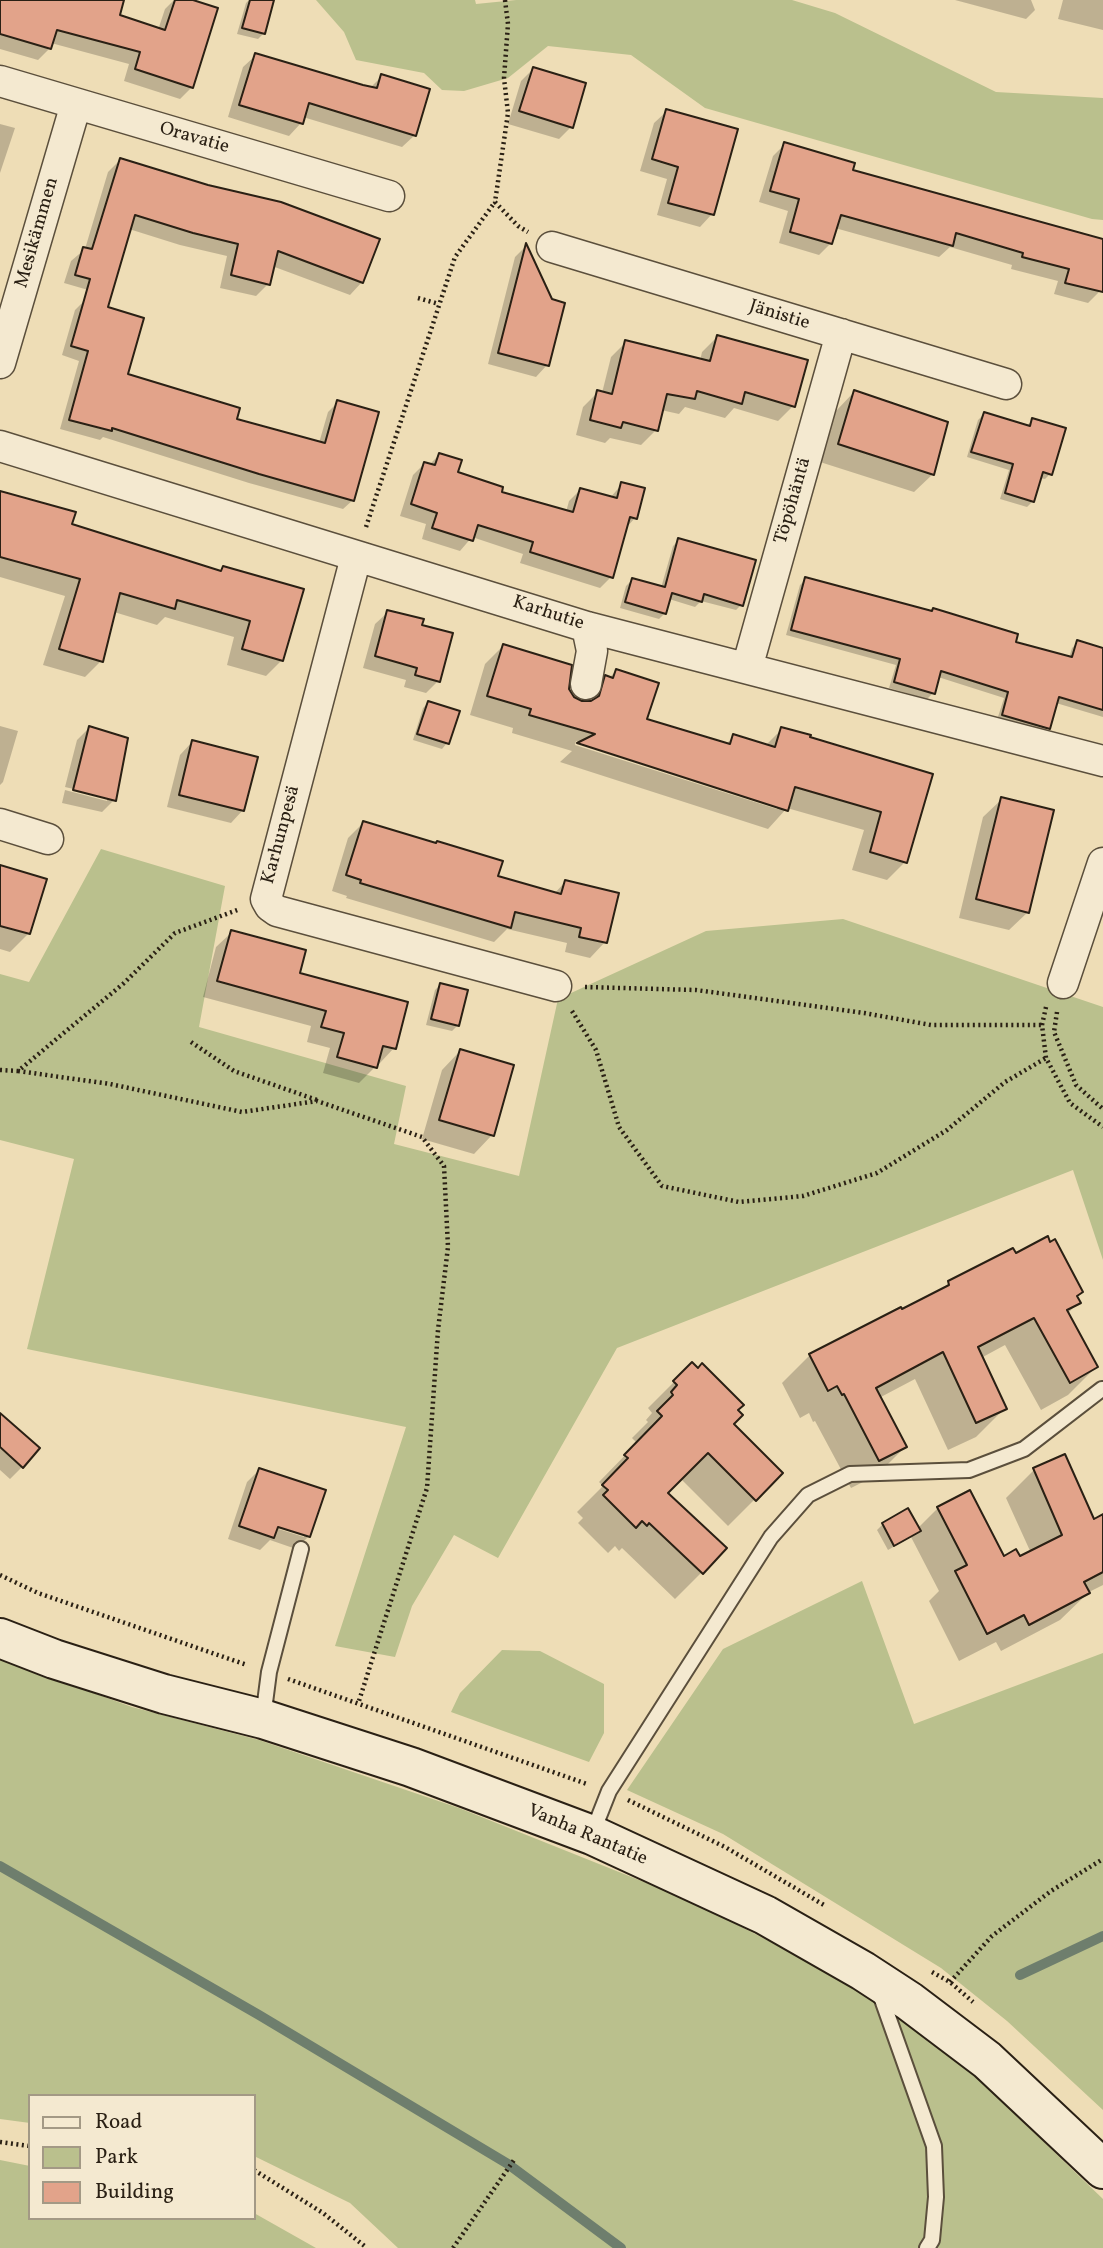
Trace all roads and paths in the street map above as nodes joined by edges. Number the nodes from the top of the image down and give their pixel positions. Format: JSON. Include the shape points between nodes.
{"nodes":[{"id":1,"x":505,"y":0,"type":"edge"},
{"id":2,"x":0,"y":81,"type":"edge"},
{"id":3,"x":76,"y":104,"type":"junction"},
{"id":4,"x":389,"y":196,"type":"dead end"},
{"id":5,"x":495,"y":202,"type":"junction"},
{"id":6,"x":552,"y":247,"type":"joint"},
{"id":7,"x":418,"y":298,"type":"dead end"},
{"id":8,"x":439,"y":304,"type":"junction"},
{"id":9,"x":841,"y":334,"type":"junction"},
{"id":10,"x":0,"y":363,"type":"edge"},
{"id":11,"x":1006,"y":384,"type":"dead end"},
{"id":12,"x":0,"y":446,"type":"edge"},
{"id":13,"x":356,"y":557,"type":"junction"},
{"id":14,"x":587,"y":627,"type":"junction"},
{"id":15,"x":747,"y":668,"type":"junction"},
{"id":16,"x":586,"y":684,"type":"dead end"},
{"id":17,"x":1103,"y":761,"type":"edge"},
{"id":18,"x":0,"y":824,"type":"edge"},
{"id":19,"x":48,"y":839,"type":"dead end"},
{"id":20,"x":1103,"y":863,"type":"edge"},
{"id":21,"x":266,"y":899,"type":"junction"},
{"id":22,"x":1062,"y":983,"type":"junction"},
{"id":23,"x":556,"y":986,"type":"junction"},
{"id":24,"x":1042,"y":1025,"type":"junction"},
{"id":25,"x":191,"y":1042,"type":"dead end"},
{"id":26,"x":1046,"y":1058,"type":"junction"},
{"id":27,"x":0,"y":1070,"type":"edge"},
{"id":28,"x":18,"y":1071,"type":"junction"},
{"id":29,"x":317,"y":1101,"type":"junction"},
{"id":30,"x":1103,"y":1109,"type":"edge"},
{"id":31,"x":1103,"y":1127,"type":"edge"},
{"id":32,"x":1102,"y":1389,"type":"edge"},
{"id":33,"x":301,"y":1549,"type":"dead end"},
{"id":34,"x":0,"y":1638,"type":"edge"},
{"id":35,"x":358,"y":1704,"type":"dead end"},
{"id":36,"x":263,"y":1719,"type":"junction"},
{"id":37,"x":592,"y":1835,"type":"junction"},
{"id":38,"x":1103,"y":1859,"type":"edge"},
{"id":39,"x":875,"y":1979,"type":"junction"},
{"id":40,"x":950,"y":1982,"type":"dead end"},
{"id":41,"x":0,"y":2142,"type":"edge"},
{"id":42,"x":28,"y":2146,"type":"edge"},
{"id":43,"x":514,"y":2160,"type":"dead end"},
{"id":44,"x":1103,"y":2169,"type":"edge"},
{"id":45,"x":256,"y":2171,"type":"edge"},
{"id":46,"x":367,"y":2248,"type":"edge"},
{"id":47,"x":453,"y":2248,"type":"edge"},
{"id":48,"x":927,"y":2248,"type":"edge"}],
"edges":[{"from":1,"to":5,"type":"path","via":[[508,113]]},
{"from":2,"to":3,"type":"street","name":"Oravatie"},
{"from":3,"to":4,"type":"street","name":"Oravatie"},
{"from":3,"to":10,"type":"street","name":"Mesikämmen"},
{"from":5,"to":6,"type":"path","via":[[519,226]]},
{"from":5,"to":8,"type":"path","via":[[455,257]]},
{"from":6,"to":9,"type":"street","name":"Jänistie"},
{"from":7,"to":8,"type":"path"},
{"from":8,"to":13,"type":"path"},
{"from":9,"to":11,"type":"street","name":"Jänistie"},
{"from":9,"to":15,"type":"street","name":"Töpöhäntä"},
{"from":12,"to":13,"type":"street","name":"Karhutie"},
{"from":13,"to":14,"type":"street","name":"Karhutie"},
{"from":13,"to":21,"type":"street","name":"Karhunpesä"},
{"from":14,"to":15,"type":"street","name":"Karhutie"},
{"from":14,"to":16,"type":"street","via":[[592,651]]},
{"from":15,"to":17,"type":"street","name":"Karhutie"},
{"from":18,"to":19,"type":"street"},
{"from":20,"to":22,"type":"street"},
{"from":21,"to":23,"type":"street","name":"Karhunpesä","via":[[277,911]]},
{"from":21,"to":28,"type":"path","via":[[175,933]]},
{"from":22,"to":24,"type":"path","via":[[1047,1002]]},
{"from":22,"to":30,"type":"path","via":[[1054,1032],[1076,1085]]},
{"from":23,"to":24,"type":"path","via":[[696,990],[931,1025]]},
{"from":23,"to":26,"type":"path","via":[[596,1049],[619,1127],[662,1186],[738,1202],[803,1196],[877,1173],[947,1130],[1005,1082]]},
{"from":24,"to":26,"type":"path"},
{"from":25,"to":29,"type":"path","via":[[234,1071]]},
{"from":26,"to":31,"type":"path","via":[[1070,1103]]},
{"from":27,"to":28,"type":"path"},
{"from":28,"to":29,"type":"path","via":[[110,1084],[242,1112]]},
{"from":29,"to":35,"type":"path","via":[[422,1137],[444,1166],[448,1247],[427,1488]]},
{"from":32,"to":37,"type":"lane","via":[[1024,1448],[969,1470],[850,1474],[808,1495],[771,1536],[609,1791]]},
{"from":33,"to":36,"type":"lane","via":[[269,1672]]},
{"from":34,"to":36,"type":"main road","name":"Vanha Rantatie","via":[[164,1694]]},
{"from":36,"to":37,"type":"main road","name":"Vanha Rantatie","via":[[411,1767]]},
{"from":37,"to":39,"type":"main road","name":"Vanha Rantatie","via":[[765,1915]]},
{"from":38,"to":40,"type":"path","via":[[992,1936]]},
{"from":39,"to":44,"type":"main road","name":"Vanha Rantatie","via":[[987,2060]]},
{"from":39,"to":48,"type":"lane","via":[[934,2146],[936,2197],[932,2240]]},
{"from":41,"to":42,"type":"path"},
{"from":43,"to":47,"type":"path"},
{"from":45,"to":46,"type":"path","via":[[323,2213]]}]}
